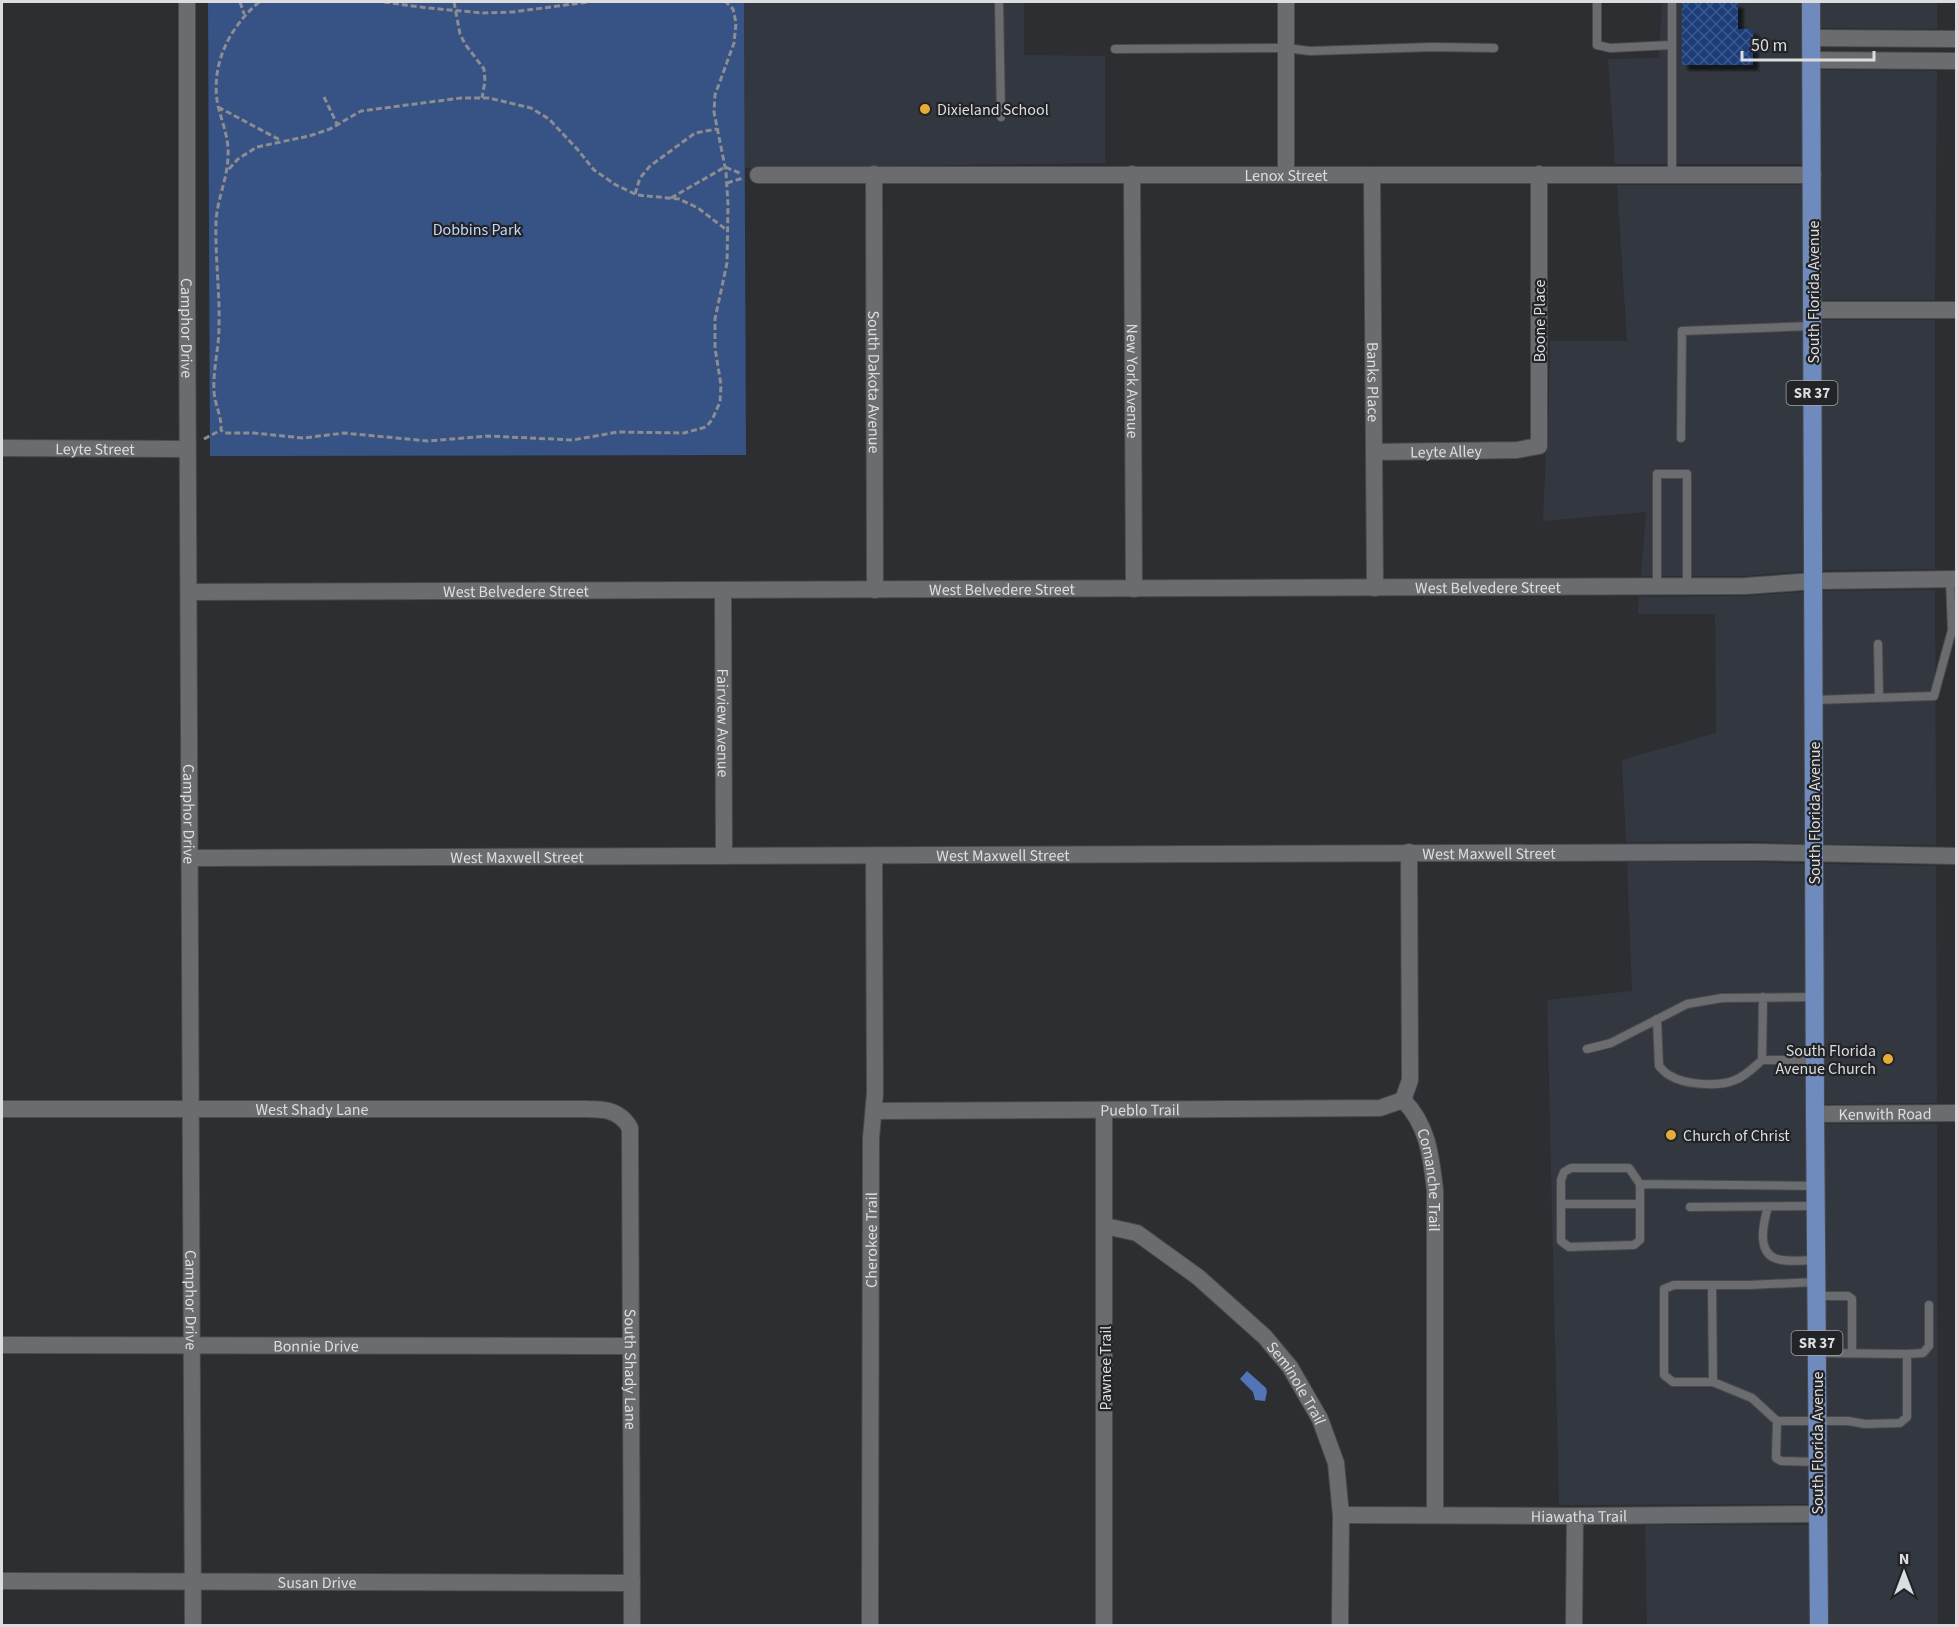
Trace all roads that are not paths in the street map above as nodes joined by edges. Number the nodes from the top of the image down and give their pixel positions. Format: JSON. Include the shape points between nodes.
{"nodes":[{"id":1,"x":187,"y":2,"type":"edge"},
{"id":2,"x":999,"y":2,"type":"edge"},
{"id":3,"x":1286,"y":2,"type":"edge"},
{"id":4,"x":1597,"y":2,"type":"edge"},
{"id":5,"x":1672,"y":2,"type":"edge"},
{"id":6,"x":1811,"y":2,"type":"edge"},
{"id":7,"x":1811,"y":38,"type":"junction"},
{"id":8,"x":1956,"y":39,"type":"edge"},
{"id":9,"x":1672,"y":45,"type":"junction"},
{"id":10,"x":1286,"y":48,"type":"junction"},
{"id":11,"x":1494,"y":48,"type":"dead end"},
{"id":12,"x":1115,"y":49,"type":"dead end"},
{"id":13,"x":1811,"y":60,"type":"junction"},
{"id":14,"x":1956,"y":61,"type":"edge"},
{"id":15,"x":1001,"y":117,"type":"dead end"},
{"id":16,"x":874,"y":174,"type":"junction"},
{"id":17,"x":1132,"y":174,"type":"junction"},
{"id":18,"x":1286,"y":174,"type":"junction"},
{"id":19,"x":1539,"y":174,"type":"junction"},
{"id":20,"x":758,"y":175,"type":"dead end"},
{"id":21,"x":1372,"y":175,"type":"junction"},
{"id":22,"x":1672,"y":175,"type":"junction"},
{"id":23,"x":1812,"y":175,"type":"junction"},
{"id":24,"x":1956,"y":310,"type":"edge"},
{"id":25,"x":1813,"y":318,"type":"junction"},
{"id":26,"x":1681,"y":438,"type":"dead end"},
{"id":27,"x":2,"y":448,"type":"edge"},
{"id":28,"x":187,"y":449,"type":"junction"},
{"id":29,"x":1518,"y":450,"type":"joint"},
{"id":30,"x":1374,"y":452,"type":"junction"},
{"id":31,"x":1953,"y":579,"type":"edge"},
{"id":32,"x":1814,"y":581,"type":"junction"},
{"id":33,"x":1657,"y":586,"type":"junction"},
{"id":34,"x":1687,"y":586,"type":"junction"},
{"id":35,"x":1376,"y":588,"type":"junction"},
{"id":36,"x":1134,"y":589,"type":"junction"},
{"id":37,"x":875,"y":590,"type":"junction"},
{"id":38,"x":723,"y":591,"type":"junction"},
{"id":39,"x":189,"y":592,"type":"junction"},
{"id":40,"x":1878,"y":644,"type":"dead end"},
{"id":41,"x":1879,"y":697,"type":"junction"},
{"id":42,"x":1814,"y":700,"type":"junction"},
{"id":43,"x":1409,"y":852,"type":"junction"},
{"id":44,"x":1815,"y":854,"type":"junction"},
{"id":45,"x":724,"y":856,"type":"junction"},
{"id":46,"x":874,"y":856,"type":"junction"},
{"id":47,"x":1956,"y":856,"type":"edge"},
{"id":48,"x":190,"y":858,"type":"junction"},
{"id":49,"x":1763,"y":997,"type":"junction"},
{"id":50,"x":1815,"y":997,"type":"junction"},
{"id":51,"x":1657,"y":1019,"type":"junction"},
{"id":52,"x":1587,"y":1049,"type":"dead end"},
{"id":53,"x":1762,"y":1059,"type":"junction"},
{"id":54,"x":1815,"y":1059,"type":"junction"},
{"id":55,"x":1403,"y":1100,"type":"junction"},
{"id":56,"x":2,"y":1108,"type":"edge"},
{"id":57,"x":190,"y":1110,"type":"junction"},
{"id":58,"x":1104,"y":1110,"type":"junction"},
{"id":59,"x":874,"y":1111,"type":"junction"},
{"id":60,"x":1956,"y":1113,"type":"edge"},
{"id":61,"x":1815,"y":1114,"type":"junction"},
{"id":62,"x":622,"y":1116,"type":"joint"},
{"id":63,"x":1640,"y":1184,"type":"junction"},
{"id":64,"x":1816,"y":1186,"type":"junction"},
{"id":65,"x":1561,"y":1204,"type":"junction"},
{"id":66,"x":1640,"y":1204,"type":"junction"},
{"id":67,"x":1816,"y":1206,"type":"junction"},
{"id":68,"x":1690,"y":1207,"type":"dead end"},
{"id":69,"x":1768,"y":1207,"type":"junction"},
{"id":70,"x":1105,"y":1226,"type":"junction"},
{"id":71,"x":1816,"y":1260,"type":"junction"},
{"id":72,"x":1712,"y":1285,"type":"junction"},
{"id":73,"x":1816,"y":1289,"type":"junction"},
{"id":74,"x":1929,"y":1305,"type":"dead end"},
{"id":75,"x":2,"y":1345,"type":"edge"},
{"id":76,"x":193,"y":1346,"type":"junction"},
{"id":77,"x":631,"y":1346,"type":"junction"},
{"id":78,"x":1817,"y":1353,"type":"junction"},
{"id":79,"x":1852,"y":1353,"type":"junction"},
{"id":80,"x":1907,"y":1354,"type":"junction"},
{"id":81,"x":1713,"y":1382,"type":"junction"},
{"id":82,"x":1777,"y":1421,"type":"junction"},
{"id":83,"x":1817,"y":1421,"type":"junction"},
{"id":84,"x":1817,"y":1462,"type":"junction"},
{"id":85,"x":1818,"y":1514,"type":"junction"},
{"id":86,"x":1341,"y":1515,"type":"junction"},
{"id":87,"x":1435,"y":1515,"type":"junction"},
{"id":88,"x":1575,"y":1516,"type":"junction"},
{"id":89,"x":2,"y":1581,"type":"edge"},
{"id":90,"x":193,"y":1582,"type":"junction"},
{"id":91,"x":632,"y":1583,"type":"junction"},
{"id":92,"x":193,"y":1626,"type":"edge"},
{"id":93,"x":632,"y":1626,"type":"edge"},
{"id":94,"x":870,"y":1626,"type":"edge"},
{"id":95,"x":1104,"y":1626,"type":"edge"},
{"id":96,"x":1340,"y":1626,"type":"edge"},
{"id":97,"x":1574,"y":1626,"type":"edge"},
{"id":98,"x":1819,"y":1626,"type":"edge"}],
"edges":[{"from":1,"to":28,"type":"street","name":"Camphor Drive"},
{"from":2,"to":15,"type":"lane"},
{"from":3,"to":10,"type":"street"},
{"from":4,"to":9,"type":"lane","via":[[1597,45]]},
{"from":5,"to":9,"type":"lane"},
{"from":6,"to":7,"type":"main road","name":"South Florida Avenue","number":"SR 37"},
{"from":7,"to":8,"type":"street"},
{"from":7,"to":13,"type":"main road","name":"South Florida Avenue","number":"SR 37"},
{"from":9,"to":22,"type":"lane"},
{"from":10,"to":11,"type":"lane"},
{"from":10,"to":12,"type":"lane"},
{"from":10,"to":18,"type":"street"},
{"from":13,"to":14,"type":"street"},
{"from":13,"to":23,"type":"main road","name":"South Florida Avenue","number":"SR 37"},
{"from":16,"to":17,"type":"street","name":"Lenox Street"},
{"from":16,"to":20,"type":"street","name":"Lenox Street"},
{"from":16,"to":37,"type":"street","name":"South Dakota Avenue"},
{"from":17,"to":18,"type":"street","name":"Lenox Street"},
{"from":17,"to":36,"type":"street","name":"New York Avenue"},
{"from":18,"to":21,"type":"street","name":"Lenox Street"},
{"from":19,"to":21,"type":"street","name":"Lenox Street"},
{"from":19,"to":22,"type":"street","name":"Lenox Street"},
{"from":19,"to":29,"type":"street","name":"Boone Place","via":[[1539,446]]},
{"from":21,"to":30,"type":"street","name":"Banks Place"},
{"from":22,"to":23,"type":"street","name":"Lenox Street"},
{"from":23,"to":25,"type":"main road","name":"South Florida Avenue","number":"SR 37"},
{"from":24,"to":25,"type":"street"},
{"from":25,"to":26,"type":"lane","via":[[1682,331]]},
{"from":25,"to":32,"type":"main road","name":"South Florida Avenue","number":"SR 37"},
{"from":27,"to":28,"type":"street","name":"Leyte Street"},
{"from":28,"to":39,"type":"street","name":"Camphor Drive"},
{"from":29,"to":30,"type":"street","name":"Leyte Alley"},
{"from":30,"to":35,"type":"street","name":"Banks Place"},
{"from":31,"to":32,"type":"street","name":"West Belvedere Street"},
{"from":31,"to":41,"type":"lane","via":[[1952,630],[1934,696]]},
{"from":32,"to":34,"type":"street","name":"West Belvedere Street"},
{"from":32,"to":42,"type":"main road","name":"South Florida Avenue","number":"SR 37"},
{"from":33,"to":34,"type":"street","name":"West Belvedere Street"},
{"from":33,"to":34,"type":"lane","via":[[1657,474],[1687,474]]},
{"from":33,"to":35,"type":"street","name":"West Belvedere Street"},
{"from":35,"to":36,"type":"street","name":"West Belvedere Street"},
{"from":36,"to":37,"type":"street","name":"West Belvedere Street"},
{"from":37,"to":38,"type":"street","name":"West Belvedere Street"},
{"from":38,"to":39,"type":"street","name":"West Belvedere Street"},
{"from":38,"to":45,"type":"street","name":"Fairview Avenue"},
{"from":39,"to":48,"type":"street","name":"Camphor Drive"},
{"from":40,"to":41,"type":"lane"},
{"from":41,"to":42,"type":"lane"},
{"from":42,"to":44,"type":"main road","name":"South Florida Avenue","number":"SR 37"},
{"from":43,"to":44,"type":"street","name":"West Maxwell Street"},
{"from":43,"to":46,"type":"street","name":"West Maxwell Street"},
{"from":43,"to":55,"type":"street","via":[[1410,1080]]},
{"from":44,"to":47,"type":"street","name":"West Maxwell Street"},
{"from":44,"to":50,"type":"main road","name":"South Florida Avenue","number":"SR 37"},
{"from":45,"to":46,"type":"street","name":"West Maxwell Street"},
{"from":45,"to":48,"type":"street","name":"West Maxwell Street"},
{"from":46,"to":59,"type":"street","name":"Cherokee Trail"},
{"from":48,"to":57,"type":"street","name":"Camphor Drive"},
{"from":49,"to":50,"type":"lane"},
{"from":49,"to":51,"type":"lane","via":[[1687,1004]]},
{"from":49,"to":53,"type":"lane"},
{"from":50,"to":54,"type":"main road","name":"South Florida Avenue","number":"SR 37"},
{"from":51,"to":52,"type":"lane","via":[[1611,1043]]},
{"from":51,"to":53,"type":"lane","via":[[1659,1066],[1670,1076],[1691,1083],[1718,1084],[1747,1074]]},
{"from":53,"to":54,"type":"lane"},
{"from":54,"to":61,"type":"main road","name":"South Florida Avenue","number":"SR 37"},
{"from":55,"to":58,"type":"street","name":"Pueblo Trail","via":[[1380,1108]]},
{"from":55,"to":87,"type":"street","name":"Comanche Trail","via":[[1414,1110],[1427,1137],[1435,1190]]},
{"from":56,"to":57,"type":"street","name":"West Shady Lane"},
{"from":57,"to":62,"type":"street","name":"West Shady Lane","via":[[609,1110]]},
{"from":57,"to":76,"type":"street","name":"Camphor Drive"},
{"from":58,"to":59,"type":"street","name":"Pueblo Trail"},
{"from":58,"to":70,"type":"street","name":"Pawnee Trail"},
{"from":59,"to":94,"type":"street","name":"Cherokee Trail"},
{"from":60,"to":61,"type":"street","name":"Kenwith Road"},
{"from":61,"to":64,"type":"main road","name":"South Florida Avenue","number":"SR 37"},
{"from":62,"to":77,"type":"street","name":"South Shady Lane","via":[[630,1128]]},
{"from":63,"to":64,"type":"lane"},
{"from":63,"to":65,"type":"lane","via":[[1629,1168],[1571,1168],[1561,1180]]},
{"from":63,"to":66,"type":"lane"},
{"from":64,"to":67,"type":"main road","name":"South Florida Avenue","number":"SR 37"},
{"from":65,"to":66,"type":"lane"},
{"from":65,"to":66,"type":"lane","via":[[1561,1241],[1569,1247],[1634,1245],[1640,1240]]},
{"from":67,"to":69,"type":"lane"},
{"from":67,"to":71,"type":"main road","name":"South Florida Avenue","number":"SR 37"},
{"from":68,"to":69,"type":"lane"},
{"from":69,"to":71,"type":"lane","via":[[1762,1235],[1771,1257]]},
{"from":70,"to":86,"type":"street","name":"Seminole Trail","via":[[1137,1233],[1198,1277],[1265,1337],[1290,1366],[1327,1434],[1336,1463]]},
{"from":70,"to":95,"type":"street","name":"Pawnee Trail"},
{"from":71,"to":73,"type":"main road","name":"South Florida Avenue","number":"SR 37"},
{"from":72,"to":73,"type":"lane"},
{"from":72,"to":81,"type":"lane"},
{"from":72,"to":81,"type":"lane","via":[[1674,1285],[1665,1289],[1665,1375],[1673,1382]]},
{"from":73,"to":78,"type":"main road","name":"South Florida Avenue","number":"SR 37"},
{"from":73,"to":79,"type":"lane","via":[[1852,1299]]},
{"from":74,"to":80,"type":"lane","via":[[1929,1346],[1923,1353]]},
{"from":75,"to":76,"type":"street","name":"Bonnie Drive"},
{"from":76,"to":77,"type":"street","name":"Bonnie Drive"},
{"from":76,"to":90,"type":"street","name":"Camphor Drive"},
{"from":77,"to":91,"type":"street","name":"South Shady Lane"},
{"from":78,"to":79,"type":"lane"},
{"from":78,"to":83,"type":"main road","name":"South Florida Avenue","number":"SR 37"},
{"from":79,"to":80,"type":"lane"},
{"from":80,"to":83,"type":"lane","via":[[1907,1417],[1900,1423]]},
{"from":81,"to":82,"type":"lane","via":[[1752,1398]]},
{"from":82,"to":83,"type":"lane"},
{"from":82,"to":84,"type":"lane","via":[[1776,1458]]},
{"from":83,"to":84,"type":"main road","name":"South Florida Avenue","number":"SR 37"},
{"from":84,"to":85,"type":"main road","name":"South Florida Avenue","number":"SR 37"},
{"from":85,"to":88,"type":"street","name":"Hiawatha Trail"},
{"from":85,"to":98,"type":"main road","name":"South Florida Avenue","number":"SR 37"},
{"from":86,"to":87,"type":"street","name":"Hiawatha Trail"},
{"from":86,"to":96,"type":"street","name":"Seminole Trail"},
{"from":87,"to":88,"type":"street","name":"Hiawatha Trail"},
{"from":88,"to":97,"type":"street"},
{"from":89,"to":90,"type":"street","name":"Susan Drive"},
{"from":90,"to":91,"type":"street","name":"Susan Drive"},
{"from":90,"to":92,"type":"street","name":"Camphor Drive"},
{"from":91,"to":93,"type":"street","name":"South Shady Lane"}]}
